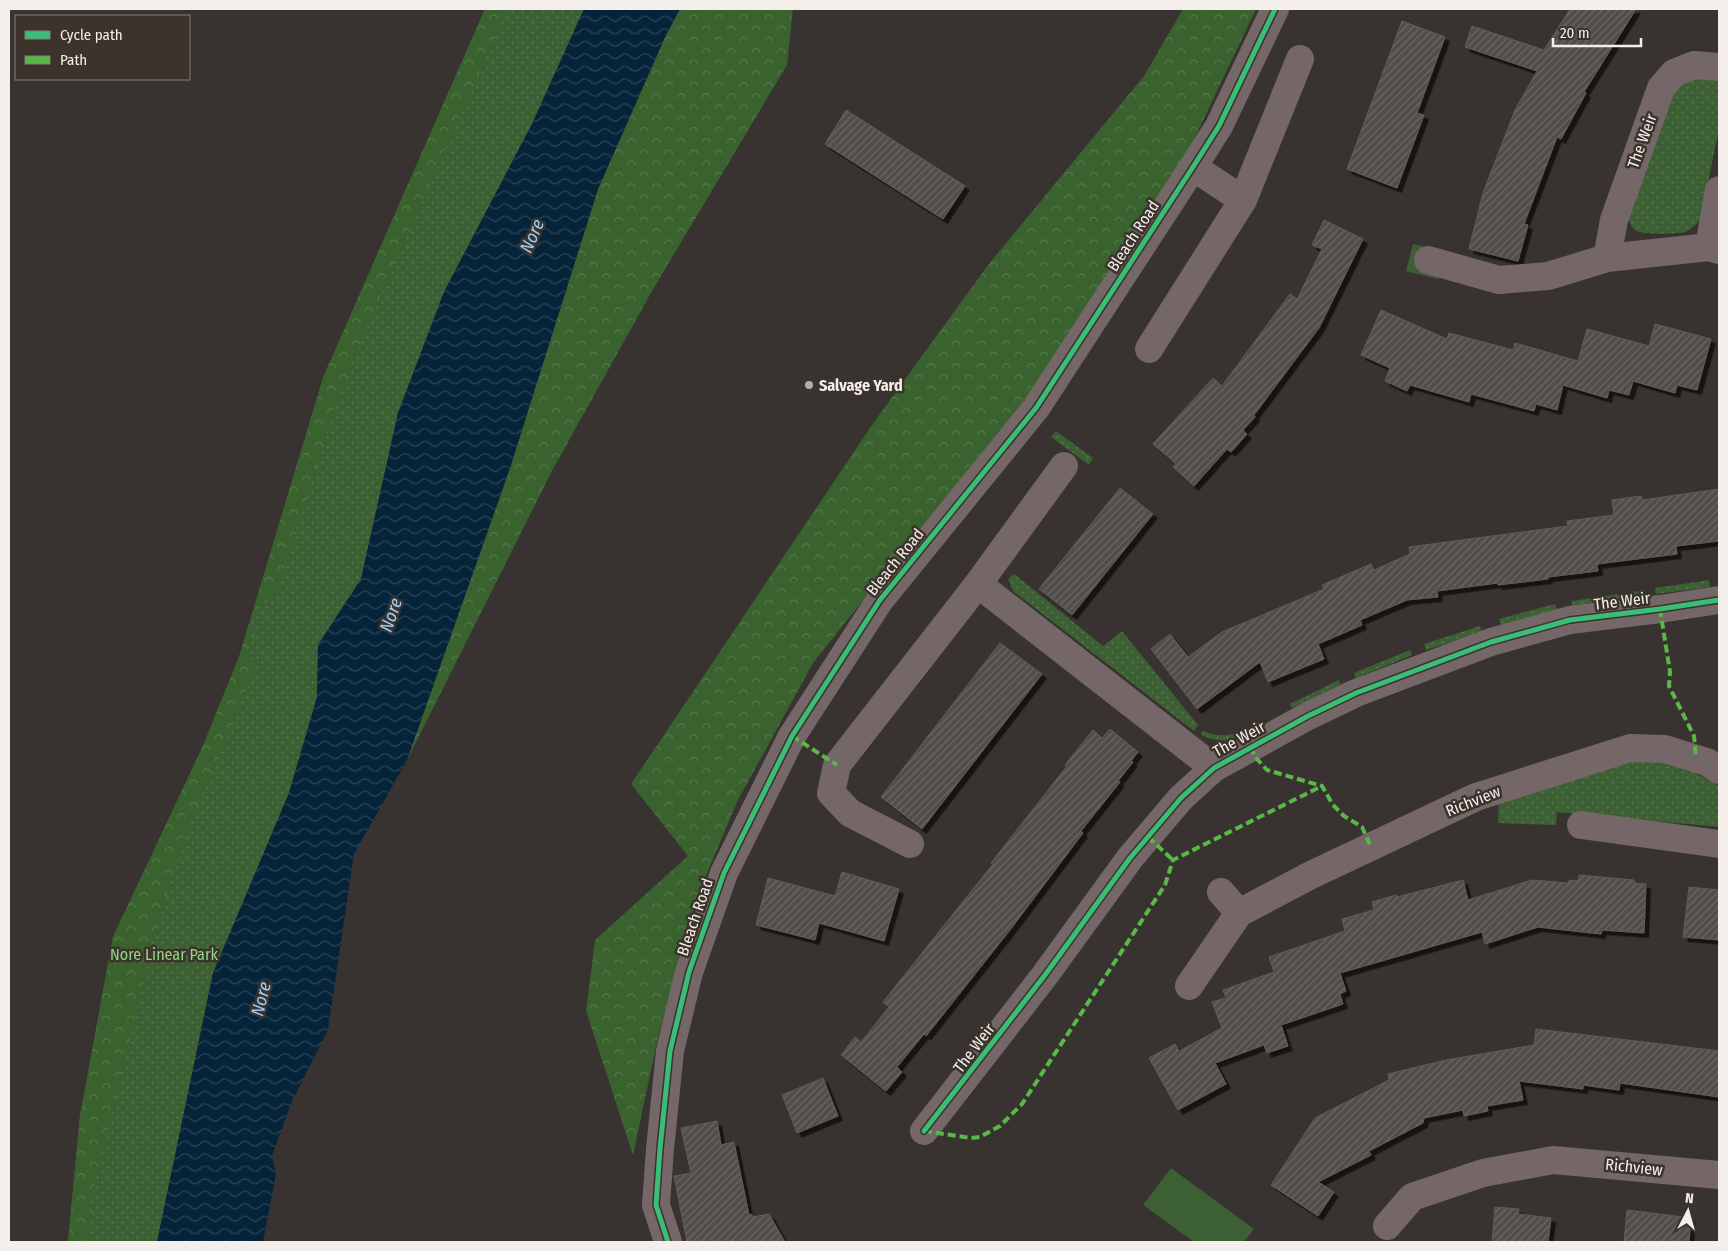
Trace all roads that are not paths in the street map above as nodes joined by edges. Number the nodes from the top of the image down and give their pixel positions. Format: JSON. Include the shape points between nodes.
{"nodes":[{"id":1,"x":1275,"y":9,"type":"edge"},
{"id":2,"x":1300,"y":59,"type":"dead end"},
{"id":3,"x":1719,"y":66,"type":"edge"},
{"id":4,"x":1193,"y":167,"type":"junction"},
{"id":5,"x":1719,"y":190,"type":"edge"},
{"id":6,"x":1243,"y":200,"type":"junction"},
{"id":7,"x":1714,"y":248,"type":"edge"},
{"id":8,"x":1607,"y":258,"type":"junction"},
{"id":9,"x":1428,"y":260,"type":"dead end"},
{"id":10,"x":1149,"y":349,"type":"dead end"},
{"id":11,"x":1064,"y":466,"type":"dead end"},
{"id":12,"x":978,"y":584,"type":"junction"},
{"id":13,"x":1719,"y":600,"type":"edge"},
{"id":14,"x":1214,"y":768,"type":"junction"},
{"id":15,"x":1719,"y":770,"type":"edge"},
{"id":16,"x":1581,"y":825,"type":"dead end"},
{"id":17,"x":910,"y":844,"type":"dead end"},
{"id":18,"x":1719,"y":844,"type":"edge"},
{"id":19,"x":1221,"y":892,"type":"dead end"},
{"id":20,"x":1239,"y":914,"type":"junction"},
{"id":21,"x":1189,"y":986,"type":"dead end"},
{"id":22,"x":924,"y":1131,"type":"dead end"},
{"id":23,"x":1719,"y":1176,"type":"edge"},
{"id":24,"x":1387,"y":1226,"type":"dead end"},
{"id":25,"x":668,"y":1242,"type":"edge"}],
"edges":[{"from":1,"to":4,"type":"street","name":"Bleach Road","via":[[1219,126]]},
{"from":2,"to":6,"type":"street"},
{"from":3,"to":8,"type":"street","name":"The Weir","via":[[1694,65],[1674,73],[1661,88],[1614,220]]},
{"from":4,"to":6,"type":"street"},
{"from":4,"to":25,"type":"street","name":"Bleach Road","via":[[1036,408],[880,600],[792,736],[724,873],[690,972],[670,1051],[656,1205]]},
{"from":5,"to":7,"type":"street"},
{"from":6,"to":10,"type":"street"},
{"from":7,"to":8,"type":"street"},
{"from":8,"to":9,"type":"street","via":[[1548,276],[1499,280]]},
{"from":11,"to":12,"type":"street"},
{"from":12,"to":14,"type":"street","name":"The Weir"},
{"from":12,"to":17,"type":"street","via":[[837,765],[830,793],[850,813]]},
{"from":13,"to":14,"type":"street","name":"The Weir","via":[[1570,620],[1491,642],[1356,693]]},
{"from":14,"to":22,"type":"street","name":"The Weir","via":[[1181,798],[1130,858],[1045,975]]},
{"from":15,"to":20,"type":"street","name":"Richview","via":[[1707,762],[1665,749],[1630,748],[1476,797],[1311,875]]},
{"from":16,"to":18,"type":"street"},
{"from":19,"to":20,"type":"street"},
{"from":20,"to":21,"type":"street","name":"Richview"},
{"from":23,"to":24,"type":"street","name":"Richview","via":[[1553,1160],[1483,1173],[1412,1197]]}]}
